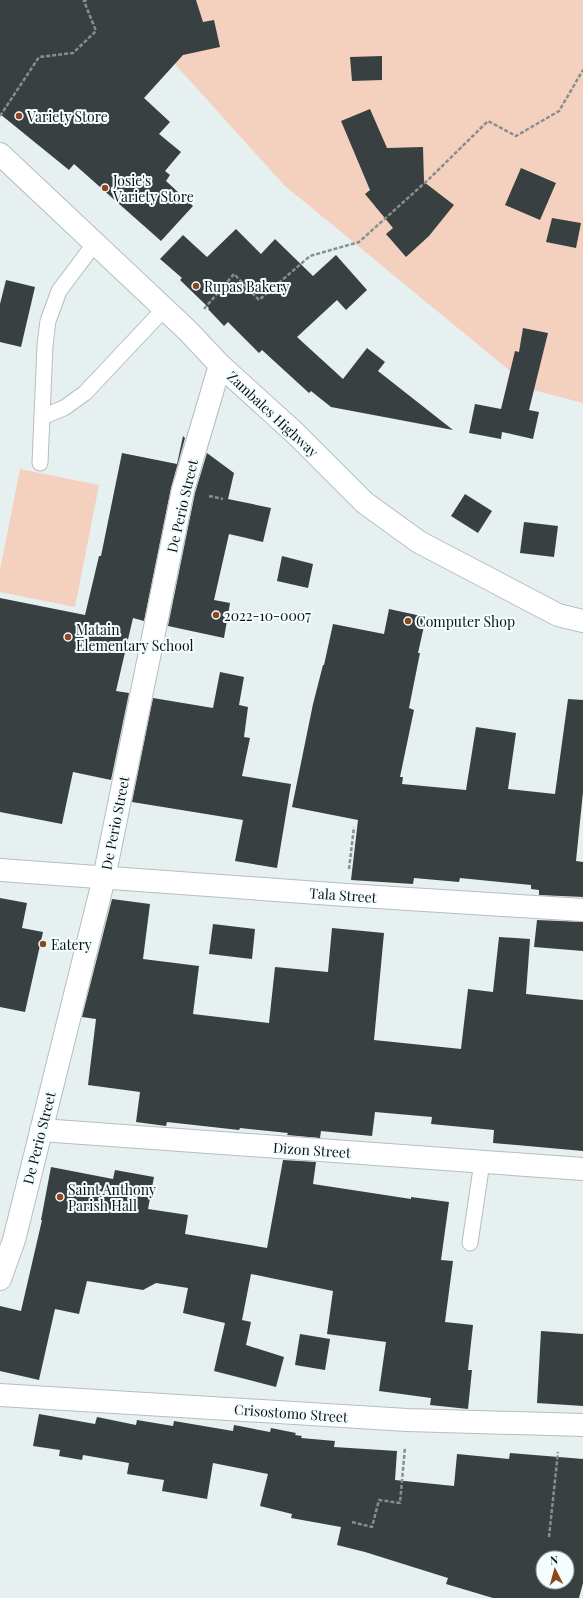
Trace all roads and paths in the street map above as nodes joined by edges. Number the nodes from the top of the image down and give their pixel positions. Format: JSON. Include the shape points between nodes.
{"nodes":[{"id":1,"x":87,"y":0,"type":"edge"},
{"id":2,"x":583,"y":70,"type":"edge"},
{"id":3,"x":0,"y":116,"type":"edge"},
{"id":4,"x":0,"y":154,"type":"edge"},
{"id":5,"x":95,"y":243,"type":"junction"},
{"id":6,"x":164,"y":309,"type":"junction"},
{"id":7,"x":187,"y":330,"type":"junction"},
{"id":8,"x":220,"y":365,"type":"junction"},
{"id":9,"x":42,"y":417,"type":"junction"},
{"id":10,"x":40,"y":463,"type":"dead end"},
{"id":11,"x":583,"y":621,"type":"edge"},
{"id":12,"x":354,"y":827,"type":"dead end"},
{"id":13,"x":0,"y":870,"type":"edge"},
{"id":14,"x":104,"y":878,"type":"junction"},
{"id":15,"x":346,"y":895,"type":"junction"},
{"id":16,"x":583,"y":910,"type":"edge"},
{"id":17,"x":41,"y":1130,"type":"junction"},
{"id":18,"x":482,"y":1162,"type":"junction"},
{"id":19,"x":583,"y":1169,"type":"edge"},
{"id":20,"x":7,"y":1239,"type":"edge"},
{"id":21,"x":470,"y":1243,"type":"dead end"},
{"id":22,"x":0,"y":1279,"type":"edge"},
{"id":23,"x":0,"y":1395,"type":"edge"},
{"id":24,"x":407,"y":1420,"type":"junction"},
{"id":25,"x":561,"y":1424,"type":"junction"},
{"id":26,"x":583,"y":1425,"type":"edge"},
{"id":27,"x":352,"y":1522,"type":"dead end"},
{"id":28,"x":549,"y":1537,"type":"dead end"}],
"edges":[{"from":1,"to":3,"type":"path","via":[[84,1],[96,30],[73,53],[39,57]]},
{"from":2,"to":7,"type":"path","via":[[559,111],[516,136],[488,121],[430,179],[359,242],[310,256],[259,300],[234,274]]},
{"from":4,"to":5,"type":"street","name":"Zambales Highway"},
{"from":5,"to":6,"type":"street","name":"Zambales Highway"},
{"from":5,"to":9,"type":"lane","via":[[59,292],[48,321],[44,345]]},
{"from":6,"to":7,"type":"street","name":"Zambales Highway"},
{"from":6,"to":9,"type":"lane","via":[[85,393],[64,408]]},
{"from":7,"to":8,"type":"street","name":"Zambales Highway"},
{"from":8,"to":11,"type":"street","name":"Zambales Highway","via":[[296,434],[365,503],[418,542],[558,615]]},
{"from":8,"to":14,"type":"street","name":"De Perio Street","via":[[184,490]]},
{"from":9,"to":10,"type":"lane"},
{"from":12,"to":15,"type":"path"},
{"from":13,"to":14,"type":"street","name":"Tala Street"},
{"from":14,"to":15,"type":"street","name":"Tala Street"},
{"from":14,"to":17,"type":"street","name":"De Perio Street"},
{"from":15,"to":16,"type":"street","name":"Tala Street"},
{"from":17,"to":18,"type":"street","name":"Dizon Street"},
{"from":17,"to":20,"type":"street","name":"De Perio Street"},
{"from":18,"to":19,"type":"street","name":"Dizon Street"},
{"from":18,"to":21,"type":"lane"},
{"from":20,"to":22,"type":"street","name":"De Perio Street"},
{"from":23,"to":24,"type":"street","name":"Crisostomo Street"},
{"from":24,"to":25,"type":"street","name":"Crisostomo Street"},
{"from":24,"to":27,"type":"path","via":[[400,1503],[379,1500],[372,1527]]},
{"from":25,"to":26,"type":"street","name":"Crisostomo Street"},
{"from":25,"to":28,"type":"path"}]}
